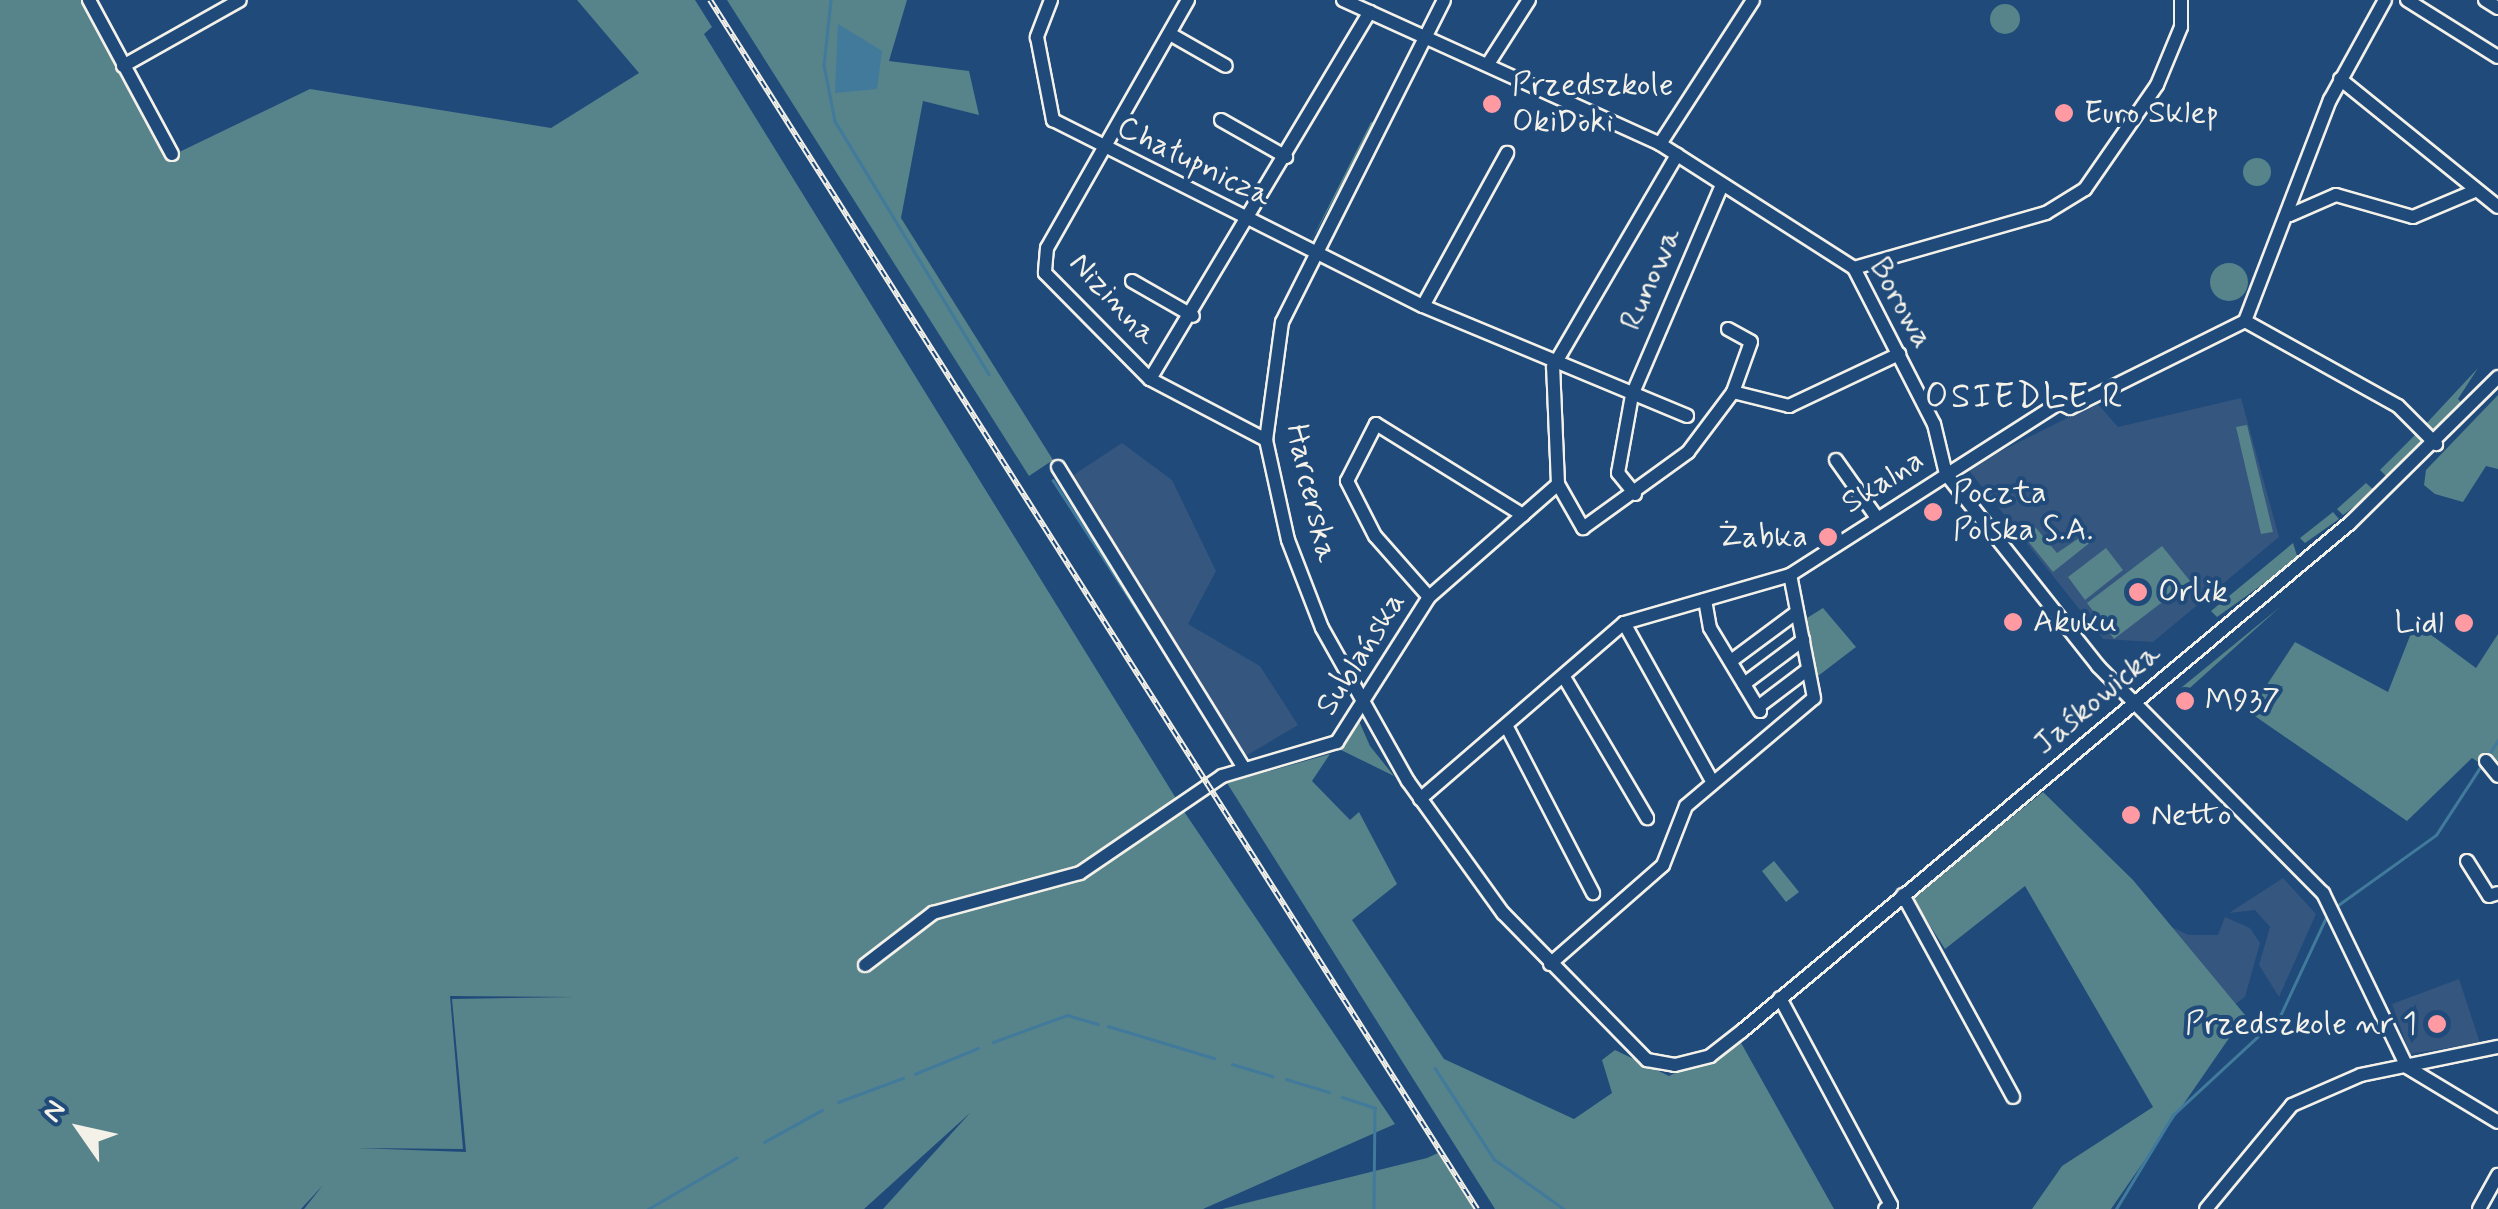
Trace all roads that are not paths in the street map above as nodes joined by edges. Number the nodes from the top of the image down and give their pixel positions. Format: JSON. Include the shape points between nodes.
{"nodes":[{"id":1,"x":89,"y":0,"type":"edge"},
{"id":2,"x":240,"y":0,"type":"edge"},
{"id":3,"x":1052,"y":0,"type":"edge"},
{"id":4,"x":1188,"y":0,"type":"edge"},
{"id":5,"x":1344,"y":0,"type":"edge"},
{"id":6,"x":1444,"y":0,"type":"edge"},
{"id":7,"x":1529,"y":0,"type":"edge"},
{"id":8,"x":1753,"y":0,"type":"edge"},
{"id":9,"x":2181,"y":0,"type":"edge"},
{"id":10,"x":2386,"y":0,"type":"edge"},
{"id":11,"x":2407,"y":0,"type":"edge"},
{"id":12,"x":2485,"y":0,"type":"edge"},
{"id":13,"x":2498,"y":8,"type":"edge"},
{"id":14,"x":1370,"y":12,"type":"junction"},
{"id":15,"x":1170,"y":34,"type":"junction"},
{"id":16,"x":1425,"y":36,"type":"junction"},
{"id":17,"x":2498,"y":57,"type":"edge"},
{"id":18,"x":1488,"y":64,"type":"junction"},
{"id":19,"x":123,"y":66,"type":"junction"},
{"id":20,"x":1226,"y":66,"type":"dead end"},
{"id":21,"x":2340,"y":78,"type":"junction"},
{"id":22,"x":1221,"y":120,"type":"dead end"},
{"id":23,"x":1660,"y":144,"type":"junction"},
{"id":24,"x":1107,"y":148,"type":"junction"},
{"id":25,"x":1507,"y":153,"type":"dead end"},
{"id":26,"x":172,"y":154,"type":"dead end"},
{"id":27,"x":1677,"y":155,"type":"junction"},
{"id":28,"x":1286,"y":157,"type":"junction"},
{"id":29,"x":1722,"y":185,"type":"junction"},
{"id":30,"x":2476,"y":191,"type":"junction"},
{"id":31,"x":2498,"y":207,"type":"edge"},
{"id":32,"x":2288,"y":216,"type":"junction"},
{"id":33,"x":1248,"y":219,"type":"junction"},
{"id":34,"x":1314,"y":253,"type":"junction"},
{"id":35,"x":1854,"y":268,"type":"junction"},
{"id":36,"x":1132,"y":281,"type":"dead end"},
{"id":37,"x":1423,"y":306,"type":"junction"},
{"id":38,"x":1193,"y":316,"type":"junction"},
{"id":39,"x":2245,"y":321,"type":"junction"},
{"id":40,"x":1728,"y":330,"type":"dead end"},
{"id":41,"x":1899,"y":354,"type":"junction"},
{"id":42,"x":1554,"y":367,"type":"junction"},
{"id":43,"x":2498,"y":377,"type":"edge"},
{"id":44,"x":1150,"y":379,"type":"junction"},
{"id":45,"x":1733,"y":392,"type":"junction"},
{"id":46,"x":1632,"y":395,"type":"junction"},
{"id":47,"x":1687,"y":416,"type":"dead end"},
{"id":48,"x":1266,"y":440,"type":"junction"},
{"id":49,"x":2436,"y":444,"type":"junction"},
{"id":50,"x":1836,"y":460,"type":"dead end"},
{"id":51,"x":1058,"y":468,"type":"dead end"},
{"id":52,"x":1946,"y":474,"type":"junction"},
{"id":53,"x":1558,"y":484,"type":"junction"},
{"id":54,"x":1635,"y":494,"type":"junction"},
{"id":55,"x":1523,"y":515,"type":"junction"},
{"id":56,"x":1877,"y":518,"type":"junction"},
{"id":57,"x":1790,"y":575,"type":"junction"},
{"id":58,"x":1429,"y":596,"type":"junction"},
{"id":59,"x":1701,"y":601,"type":"junction"},
{"id":60,"x":1797,"y":612,"type":"junction"},
{"id":61,"x":1624,"y":622,"type":"junction"},
{"id":62,"x":1803,"y":640,"type":"junction"},
{"id":63,"x":1730,"y":661,"type":"junction"},
{"id":64,"x":1808,"y":668,"type":"junction"},
{"id":65,"x":1564,"y":678,"type":"junction"},
{"id":66,"x":1744,"y":684,"type":"junction"},
{"id":67,"x":2139,"y":699,"type":"junction"},
{"id":68,"x":1362,"y":702,"type":"junction"},
{"id":69,"x":1508,"y":730,"type":"junction"},
{"id":70,"x":2486,"y":761,"type":"dead end"},
{"id":71,"x":1244,"y":768,"type":"junction"},
{"id":72,"x":2498,"y":776,"type":"edge"},
{"id":73,"x":1712,"y":781,"type":"junction"},
{"id":74,"x":1420,"y":799,"type":"junction"},
{"id":75,"x":1647,"y":818,"type":"dead end"},
{"id":76,"x":2467,"y":861,"type":"dead end"},
{"id":77,"x":2498,"y":893,"type":"edge"},
{"id":78,"x":1594,"y":894,"type":"dead end"},
{"id":79,"x":1902,"y":895,"type":"junction"},
{"id":80,"x":865,"y":964,"type":"dead end"},
{"id":81,"x":1550,"y":964,"type":"junction"},
{"id":82,"x":1780,"y":998,"type":"junction"},
{"id":83,"x":2498,"y":1047,"type":"edge"},
{"id":84,"x":2407,"y":1067,"type":"junction"},
{"id":85,"x":2013,"y":1097,"type":"dead end"},
{"id":86,"x":2498,"y":1122,"type":"edge"},
{"id":87,"x":2498,"y":1175,"type":"edge"},
{"id":88,"x":1885,"y":1209,"type":"edge"},
{"id":89,"x":2206,"y":1209,"type":"edge"},
{"id":90,"x":2479,"y":1209,"type":"edge"}],
"edges":[{"from":1,"to":19,"type":"street"},
{"from":2,"to":19,"type":"street"},
{"from":3,"to":24,"type":"street","name":"Chałupnicza","via":[[1037,38],[1053,120]]},
{"from":4,"to":15,"type":"street","name":"Nizinna"},
{"from":5,"to":14,"type":"street","name":"Borowa"},
{"from":6,"to":16,"type":"street","name":"Harcerska"},
{"from":7,"to":18,"type":"street"},
{"from":8,"to":23,"type":"street"},
{"from":9,"to":35,"type":"street","via":[[2158,84],[2085,190],[2046,213]]},
{"from":10,"to":21,"type":"street"},
{"from":11,"to":17,"type":"street"},
{"from":12,"to":13,"type":"street"},
{"from":14,"to":16,"type":"street","name":"Borowa"},
{"from":14,"to":28,"type":"street"},
{"from":15,"to":20,"type":"street"},
{"from":15,"to":24,"type":"street","name":"Nizinna"},
{"from":16,"to":18,"type":"street","name":"Borowa"},
{"from":16,"to":34,"type":"street","name":"Harcerska"},
{"from":18,"to":23,"type":"street","name":"Borowa"},
{"from":19,"to":26,"type":"street"},
{"from":21,"to":30,"type":"street"},
{"from":21,"to":32,"type":"street"},
{"from":22,"to":28,"type":"street"},
{"from":23,"to":27,"type":"street","name":"Borowa"},
{"from":24,"to":33,"type":"street","name":"Chałupnicza"},
{"from":24,"to":44,"type":"street","name":"Nizinna","via":[[1047,248],[1045,273]]},
{"from":25,"to":37,"type":"street"},
{"from":27,"to":29,"type":"street","name":"Borowa"},
{"from":27,"to":42,"type":"street"},
{"from":28,"to":33,"type":"street"},
{"from":29,"to":35,"type":"street","name":"Borowa"},
{"from":29,"to":46,"type":"street","name":"Runowa"},
{"from":30,"to":31,"type":"street"},
{"from":30,"to":32,"type":"street","via":[[2413,218],[2340,195]]},
{"from":32,"to":39,"type":"street"},
{"from":33,"to":34,"type":"street","name":"Chałupnicza"},
{"from":33,"to":38,"type":"street"},
{"from":34,"to":37,"type":"street","name":"Chałupnicza"},
{"from":34,"to":48,"type":"street","name":"Harcerska","via":[[1272,347]]},
{"from":35,"to":41,"type":"street","name":"Borowa"},
{"from":36,"to":38,"type":"street"},
{"from":37,"to":42,"type":"street","name":"Chałupnicza"},
{"from":38,"to":44,"type":"street"},
{"from":39,"to":49,"type":"street","via":[[2261,337],[2398,406]]},
{"from":39,"to":52,"type":"street","name":"Skalna","via":[[2070,408],[2059,403]]},
{"from":40,"to":45,"type":"street","via":[[1750,342]]},
{"from":41,"to":45,"type":"street","via":[[1789,406]]},
{"from":41,"to":52,"type":"street","name":"Borowa"},
{"from":42,"to":46,"type":"street"},
{"from":42,"to":53,"type":"street"},
{"from":43,"to":49,"type":"street","name":"Jaśkowicka"},
{"from":44,"to":48,"type":"street","name":"Nizinna"},
{"from":45,"to":54,"type":"street","via":[[1688,452]]},
{"from":46,"to":47,"type":"street"},
{"from":46,"to":54,"type":"street","name":"Runowa","via":[[1618,473]]},
{"from":48,"to":68,"type":"street","name":"Harcerska","via":[[1288,540]]},
{"from":49,"to":67,"type":"street","name":"Jaśkowicka"},
{"from":50,"to":56,"type":"street"},
{"from":51,"to":71,"type":"street"},
{"from":52,"to":56,"type":"street","name":"Skalna"},
{"from":52,"to":67,"type":"street","name":"Borowa","via":[[2098,666]]},
{"from":53,"to":54,"type":"street","via":[[1583,528]]},
{"from":53,"to":55,"type":"street","name":"Sublańska"},
{"from":55,"to":58,"type":"street","name":"Sublańska"},
{"from":55,"to":58,"type":"street","via":[[1376,424],[1347,481],[1375,536]]},
{"from":56,"to":57,"type":"street","name":"Skalna"},
{"from":57,"to":59,"type":"street","name":"Skalna"},
{"from":57,"to":60,"type":"street"},
{"from":58,"to":68,"type":"street","name":"Sublańska"},
{"from":59,"to":61,"type":"street","name":"Skalna"},
{"from":59,"to":63,"type":"street"},
{"from":60,"to":62,"type":"street"},
{"from":60,"to":63,"type":"street"},
{"from":61,"to":65,"type":"street","name":"Skalna"},
{"from":61,"to":73,"type":"street"},
{"from":62,"to":64,"type":"street"},
{"from":62,"to":66,"type":"street"},
{"from":63,"to":66,"type":"street"},
{"from":64,"to":66,"type":"street","via":[[1759,709]]},
{"from":64,"to":73,"type":"street","via":[[1814,698]]},
{"from":65,"to":69,"type":"street","name":"Skalna"},
{"from":65,"to":75,"type":"street"},
{"from":67,"to":79,"type":"street","name":"Jaśkowicka"},
{"from":67,"to":84,"type":"street","name":"Borowa","via":[[2334,908]]},
{"from":68,"to":71,"type":"street","name":"Sublańska","via":[[1330,748]]},
{"from":68,"to":74,"type":"street","name":"Harcerska"},
{"from":69,"to":74,"type":"street","name":"Skalna"},
{"from":69,"to":78,"type":"street"},
{"from":70,"to":72,"type":"street"},
{"from":71,"to":80,"type":"street","name":"Sublańska","via":[[1080,873],[933,913]]},
{"from":73,"to":81,"type":"street","via":[[1686,806],[1663,865]]},
{"from":74,"to":81,"type":"street","name":"Harcerska"},
{"from":76,"to":77,"type":"street","via":[[2489,896]]},
{"from":79,"to":82,"type":"street","name":"Jaśkowicka"},
{"from":79,"to":85,"type":"street"},
{"from":81,"to":82,"type":"street","name":"Jaśkowicka","via":[[1630,1050],[1657,1063],[1710,1056]]},
{"from":82,"to":88,"type":"street","via":[[1891,1205]]},
{"from":83,"to":84,"type":"street"},
{"from":84,"to":86,"type":"street"},
{"from":84,"to":89,"type":"street","via":[[2292,1105]]},
{"from":87,"to":90,"type":"street"}]}
